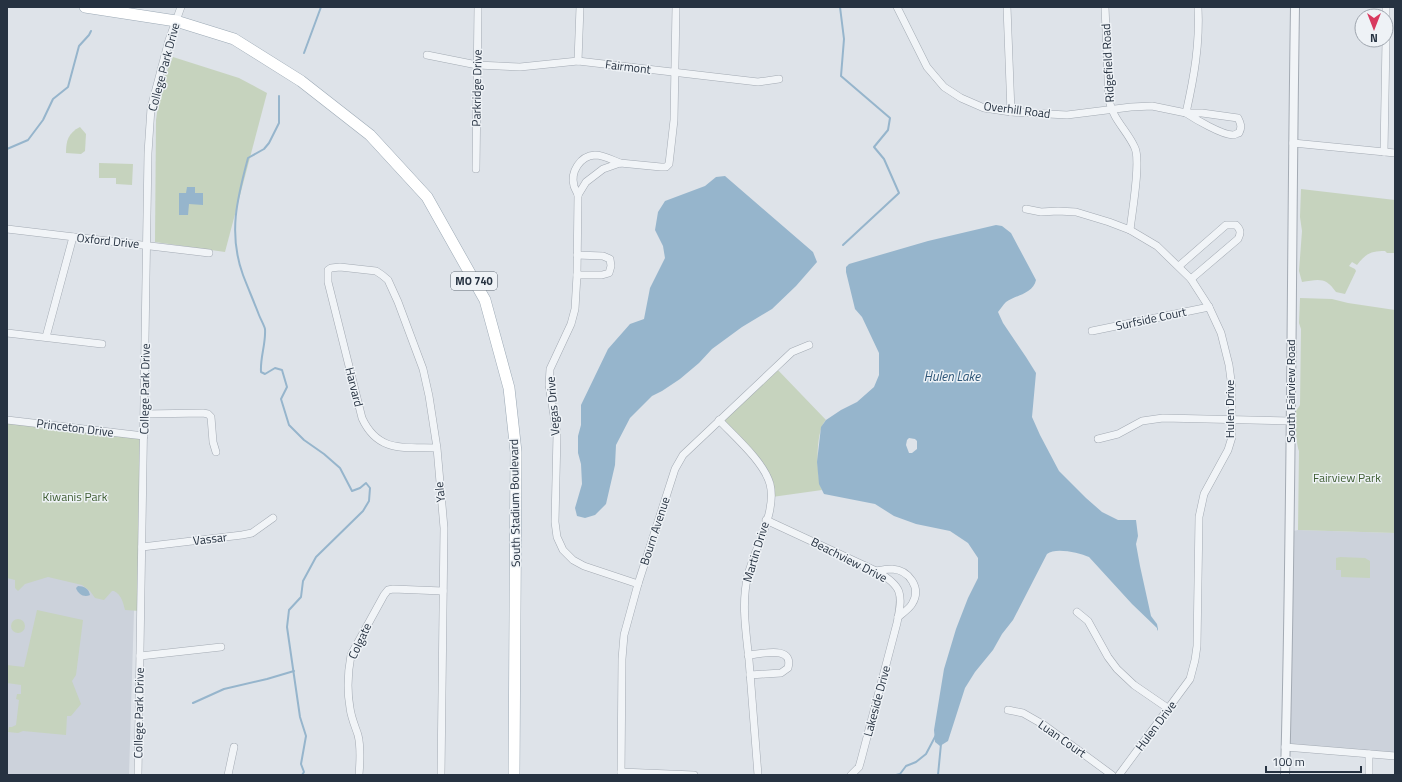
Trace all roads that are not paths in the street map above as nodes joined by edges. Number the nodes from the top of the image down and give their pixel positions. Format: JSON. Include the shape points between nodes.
{"nodes":[{"id":1,"x":85,"y":7,"type":"edge"},
{"id":2,"x":182,"y":7,"type":"edge"},
{"id":3,"x":478,"y":7,"type":"edge"},
{"id":4,"x":580,"y":7,"type":"edge"},
{"id":5,"x":676,"y":7,"type":"edge"},
{"id":6,"x":897,"y":7,"type":"edge"},
{"id":7,"x":1006,"y":7,"type":"edge"},
{"id":8,"x":1105,"y":7,"type":"edge"},
{"id":9,"x":1198,"y":7,"type":"edge"},
{"id":10,"x":1296,"y":7,"type":"edge"},
{"id":11,"x":176,"y":21,"type":"junction"},
{"id":12,"x":1386,"y":48,"type":"edge"},
{"id":13,"x":426,"y":55,"type":"dead end"},
{"id":14,"x":578,"y":61,"type":"junction"},
{"id":15,"x":477,"y":65,"type":"junction"},
{"id":16,"x":674,"y":73,"type":"junction"},
{"id":17,"x":779,"y":79,"type":"dead end"},
{"id":18,"x":1111,"y":110,"type":"junction"},
{"id":19,"x":1011,"y":112,"type":"junction"},
{"id":20,"x":1186,"y":113,"type":"junction"},
{"id":21,"x":1293,"y":143,"type":"junction"},
{"id":22,"x":1384,"y":152,"type":"junction"},
{"id":23,"x":1395,"y":153,"type":"edge"},
{"id":24,"x":620,"y":163,"type":"junction"},
{"id":25,"x":476,"y":169,"type":"dead end"},
{"id":26,"x":578,"y":195,"type":"junction"},
{"id":27,"x":1026,"y":209,"type":"dead end"},
{"id":28,"x":7,"y":229,"type":"edge"},
{"id":29,"x":1130,"y":230,"type":"junction"},
{"id":30,"x":73,"y":237,"type":"junction"},
{"id":31,"x":147,"y":246,"type":"junction"},
{"id":32,"x":209,"y":253,"type":"dead end"},
{"id":33,"x":577,"y":255,"type":"junction"},
{"id":34,"x":1179,"y":266,"type":"junction"},
{"id":35,"x":328,"y":270,"type":"joint"},
{"id":36,"x":577,"y":275,"type":"junction"},
{"id":37,"x":1191,"y":279,"type":"junction"},
{"id":38,"x":1209,"y":307,"type":"junction"},
{"id":39,"x":1092,"y":331,"type":"dead end"},
{"id":40,"x":7,"y":333,"type":"edge"},
{"id":41,"x":46,"y":337,"type":"junction"},
{"id":42,"x":102,"y":344,"type":"dead end"},
{"id":43,"x":808,"y":345,"type":"dead end"},
{"id":44,"x":145,"y":414,"type":"junction"},
{"id":45,"x":1232,"y":419,"type":"junction"},
{"id":46,"x":7,"y":420,"type":"edge"},
{"id":47,"x":719,"y":420,"type":"junction"},
{"id":48,"x":1290,"y":421,"type":"junction"},
{"id":49,"x":144,"y":436,"type":"junction"},
{"id":50,"x":1098,"y":439,"type":"dead end"},
{"id":51,"x":437,"y":448,"type":"junction"},
{"id":52,"x":216,"y":452,"type":"dead end"},
{"id":53,"x":274,"y":518,"type":"dead end"},
{"id":54,"x":766,"y":520,"type":"junction"},
{"id":55,"x":142,"y":547,"type":"junction"},
{"id":56,"x":876,"y":571,"type":"junction"},
{"id":57,"x":638,"y":584,"type":"junction"},
{"id":58,"x":444,"y":591,"type":"junction"},
{"id":59,"x":1076,"y":612,"type":"dead end"},
{"id":60,"x":898,"y":620,"type":"junction"},
{"id":61,"x":221,"y":648,"type":"dead end"},
{"id":62,"x":748,"y":655,"type":"junction"},
{"id":63,"x":140,"y":656,"type":"junction"},
{"id":64,"x":750,"y":675,"type":"junction"},
{"id":65,"x":1169,"y":709,"type":"junction"},
{"id":66,"x":1008,"y":710,"type":"dead end"},
{"id":67,"x":234,"y":747,"type":"dead end"},
{"id":68,"x":1285,"y":747,"type":"junction"},
{"id":69,"x":1369,"y":754,"type":"junction"},
{"id":70,"x":1395,"y":756,"type":"edge"},
{"id":71,"x":621,"y":774,"type":"edge"},
{"id":72,"x":138,"y":775,"type":"edge"},
{"id":73,"x":228,"y":775,"type":"edge"},
{"id":74,"x":359,"y":775,"type":"edge"},
{"id":75,"x":441,"y":775,"type":"edge"},
{"id":76,"x":514,"y":775,"type":"edge"},
{"id":77,"x":694,"y":775,"type":"edge"},
{"id":78,"x":758,"y":775,"type":"edge"},
{"id":79,"x":851,"y":775,"type":"edge"},
{"id":80,"x":1112,"y":775,"type":"edge"},
{"id":81,"x":1119,"y":775,"type":"edge"},
{"id":82,"x":1285,"y":775,"type":"edge"},
{"id":83,"x":1368,"y":775,"type":"edge"}],
"edges":[{"from":1,"to":11,"type":"main road","name":"South Stadium Boulevard","number":"MO 740"},
{"from":2,"to":11,"type":"street","name":"College Park Drive"},
{"from":3,"to":15,"type":"street","name":"Parkridge Drive"},
{"from":4,"to":14,"type":"street"},
{"from":5,"to":16,"type":"street"},
{"from":6,"to":19,"type":"street","name":"Overhill Road","via":[[927,67],[944,87],[984,108]]},
{"from":7,"to":19,"type":"street"},
{"from":8,"to":18,"type":"street","name":"Ridgefield Road","via":[[1108,100]]},
{"from":9,"to":20,"type":"street","via":[[1197,53]]},
{"from":10,"to":21,"type":"street","name":"South Fairview Road"},
{"from":11,"to":31,"type":"street","name":"College Park Drive","via":[[151,108]]},
{"from":11,"to":76,"type":"main road","name":"South Stadium Boulevard","number":"MO 740","via":[[234,39],[301,81],[370,135],[427,197],[485,300],[509,388],[516,452]]},
{"from":12,"to":22,"type":"street"},
{"from":13,"to":15,"type":"street","name":"Fairmont"},
{"from":14,"to":15,"type":"street","name":"Fairmont","via":[[520,67]]},
{"from":14,"to":16,"type":"street","name":"Fairmont"},
{"from":15,"to":25,"type":"street","name":"Parkridge Drive"},
{"from":16,"to":17,"type":"street","name":"Fairmont","via":[[758,82]]},
{"from":16,"to":24,"type":"street","via":[[674,120],[669,164],[661,168]]},
{"from":18,"to":19,"type":"street","name":"Overhill Road","via":[[1067,115]]},
{"from":18,"to":20,"type":"street","name":"Overhill Road","via":[[1152,106]]},
{"from":18,"to":29,"type":"street","name":"Ridgefield Road","via":[[1135,148],[1138,163]]},
{"from":20,"to":20,"type":"street","name":"Overhill Road","via":[[1198,121],[1232,135],[1239,133],[1241,128],[1238,118]]},
{"from":21,"to":22,"type":"street"},
{"from":21,"to":48,"type":"street","name":"South Fairview Road"},
{"from":22,"to":23,"type":"street"},
{"from":24,"to":26,"type":"street","via":[[603,169],[586,182]]},
{"from":24,"to":26,"type":"street","name":"Vegas Drive","via":[[595,155],[581,161],[574,176]]},
{"from":26,"to":33,"type":"street","name":"Vegas Drive"},
{"from":27,"to":29,"type":"street","name":"Hulen Drive","via":[[1041,212],[1076,212]]},
{"from":28,"to":30,"type":"street","name":"Oxford Drive"},
{"from":29,"to":34,"type":"street","name":"Hulen Drive","via":[[1157,246]]},
{"from":30,"to":31,"type":"street","name":"Oxford Drive"},
{"from":30,"to":41,"type":"street"},
{"from":31,"to":32,"type":"street","name":"Oxford Drive"},
{"from":31,"to":44,"type":"street","name":"College Park Drive"},
{"from":33,"to":36,"type":"street","name":"Vegas Drive"},
{"from":33,"to":36,"type":"street","via":[[603,256],[610,259],[611,266],[609,273],[602,275]]},
{"from":34,"to":37,"type":"street","name":"Hulen Drive"},
{"from":34,"to":37,"type":"street","via":[[1226,225],[1236,225],[1240,229],[1238,239]]},
{"from":35,"to":51,"type":"street","name":"Yale","via":[[340,267],[376,271],[388,280],[423,369]]},
{"from":35,"to":51,"type":"street","name":"Harvard","via":[[328,282],[366,428],[380,442],[388,445]]},
{"from":36,"to":57,"type":"street","name":"Vegas Drive","via":[[572,324],[550,369],[549,385],[556,434],[557,537],[563,550],[573,560]]},
{"from":37,"to":38,"type":"street","name":"Hulen Drive"},
{"from":38,"to":39,"type":"street","name":"Surfside Court"},
{"from":38,"to":45,"type":"street","name":"Hulen Drive","via":[[1221,333],[1229,365]]},
{"from":40,"to":41,"type":"street"},
{"from":41,"to":42,"type":"street"},
{"from":43,"to":47,"type":"street","name":"Bourn Avenue","via":[[792,352]]},
{"from":44,"to":49,"type":"street","name":"College Park Drive"},
{"from":44,"to":52,"type":"street","via":[[208,414],[211,417]]},
{"from":45,"to":48,"type":"street"},
{"from":45,"to":50,"type":"street","via":[[1163,418],[1142,421],[1118,434]]},
{"from":45,"to":65,"type":"street","name":"Hulen Drive","via":[[1232,437],[1228,450],[1204,494],[1199,517],[1195,660],[1190,678]]},
{"from":46,"to":49,"type":"street","name":"Princeton Drive"},
{"from":47,"to":54,"type":"street","name":"Martin Drive","via":[[758,461],[765,473],[770,484],[771,498]]},
{"from":47,"to":57,"type":"street","name":"Bourn Avenue","via":[[683,455],[675,470]]},
{"from":48,"to":68,"type":"street","name":"South Fairview Road"},
{"from":49,"to":55,"type":"street","name":"College Park Drive"},
{"from":51,"to":58,"type":"street","name":"Yale","via":[[444,528]]},
{"from":53,"to":55,"type":"street","name":"Vassar","via":[[252,533]]},
{"from":54,"to":56,"type":"street","name":"Beachview Drive"},
{"from":54,"to":62,"type":"street","name":"Martin Drive","via":[[745,591]]},
{"from":55,"to":63,"type":"street","name":"College Park Drive"},
{"from":56,"to":60,"type":"street","name":"Beachview Drive","via":[[898,587]]},
{"from":56,"to":60,"type":"street","via":[[892,569],[901,572],[911,578],[915,585],[916,595],[912,604]]},
{"from":57,"to":71,"type":"street","name":"Bourn Avenue","via":[[624,635]]},
{"from":58,"to":74,"type":"street","name":"Colgate","via":[[388,590],[351,655],[349,699],[358,736]]},
{"from":58,"to":75,"type":"street","name":"Yale"},
{"from":59,"to":65,"type":"street","via":[[1088,621],[1108,658],[1117,669],[1134,685]]},
{"from":60,"to":79,"type":"street","name":"Lakeside Drive","via":[[859,767]]},
{"from":61,"to":63,"type":"street"},
{"from":62,"to":64,"type":"street","name":"Martin Drive"},
{"from":62,"to":64,"type":"street","via":[[779,652],[787,656],[790,662],[788,668],[781,673]]},
{"from":63,"to":72,"type":"street","name":"College Park Drive"},
{"from":64,"to":78,"type":"street","name":"Martin Drive"},
{"from":65,"to":81,"type":"street","name":"Hulen Drive"},
{"from":66,"to":80,"type":"street","name":"Luan Court","via":[[1023,713],[1039,722]]},
{"from":67,"to":73,"type":"street"},
{"from":68,"to":69,"type":"street"},
{"from":68,"to":82,"type":"street","name":"South Fairview Road"},
{"from":69,"to":70,"type":"street"},
{"from":69,"to":83,"type":"street"},
{"from":71,"to":77,"type":"street"}]}
